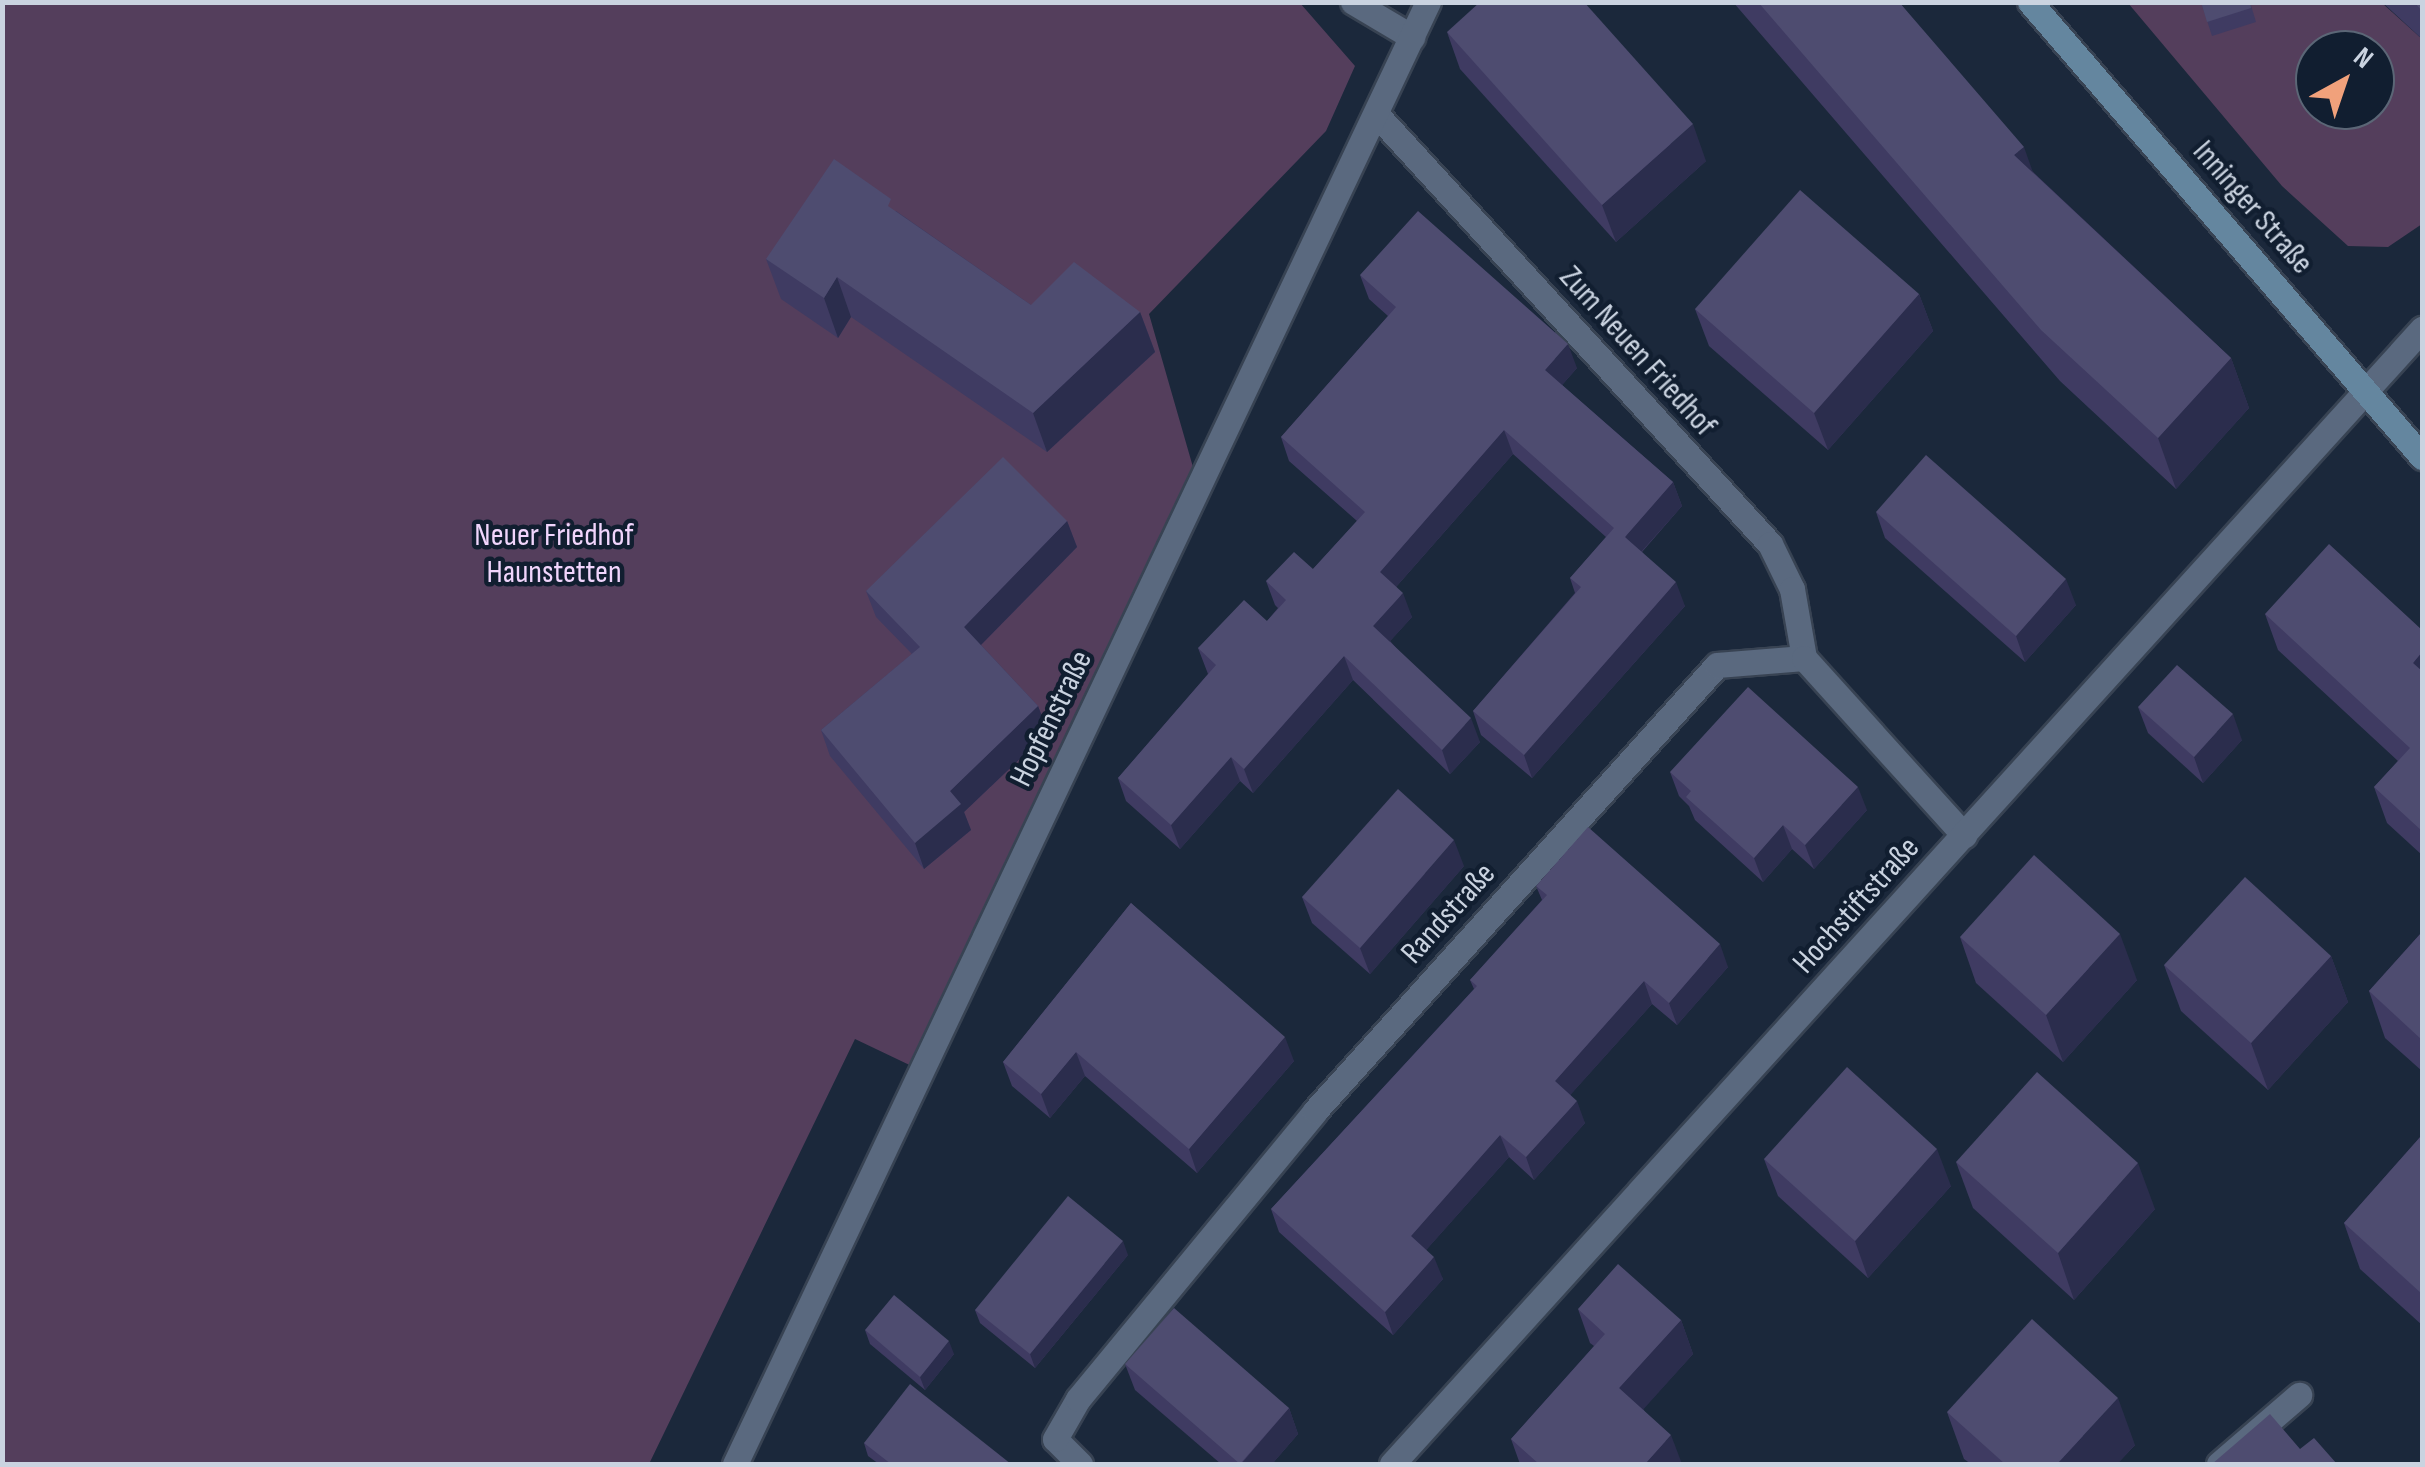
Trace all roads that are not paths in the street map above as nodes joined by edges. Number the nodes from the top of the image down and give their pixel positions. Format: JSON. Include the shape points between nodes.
{"nodes":[{"id":1,"x":1353,"y":2,"type":"edge"},
{"id":2,"x":1428,"y":2,"type":"edge"},
{"id":3,"x":2030,"y":2,"type":"edge"},
{"id":4,"x":1412,"y":37,"type":"junction"},
{"id":5,"x":1376,"y":115,"type":"junction"},
{"id":6,"x":2422,"y":328,"type":"edge"},
{"id":7,"x":2365,"y":387,"type":"junction"},
{"id":8,"x":2422,"y":457,"type":"edge"},
{"id":9,"x":1804,"y":658,"type":"junction"},
{"id":10,"x":1964,"y":835,"type":"junction"},
{"id":11,"x":2298,"y":1395,"type":"dead end"},
{"id":12,"x":735,"y":1464,"type":"edge"},
{"id":13,"x":1080,"y":1464,"type":"edge"},
{"id":14,"x":1392,"y":1464,"type":"edge"},
{"id":15,"x":2219,"y":1464,"type":"edge"}],
"edges":[{"from":1,"to":4,"type":"street"},
{"from":2,"to":4,"type":"street","name":"Hopfenstraße"},
{"from":3,"to":7,"type":"main road","name":"Inninger Straße"},
{"from":4,"to":5,"type":"street","name":"Hopfenstraße"},
{"from":5,"to":9,"type":"street","name":"Zum Neuen Friedhof","via":[[1770,544],[1792,589]]},
{"from":5,"to":12,"type":"street","name":"Hopfenstraße"},
{"from":6,"to":7,"type":"street","name":"Hochstiftstraße"},
{"from":7,"to":8,"type":"main road","name":"Inninger Straße"},
{"from":7,"to":10,"type":"street","name":"Hochstiftstraße"},
{"from":9,"to":10,"type":"street"},
{"from":9,"to":13,"type":"street","name":"Randstraße","via":[[1717,665],[1315,1111],[1078,1399],[1056,1439]]},
{"from":10,"to":14,"type":"street","name":"Hochstiftstraße"},
{"from":11,"to":15,"type":"street"}]}
